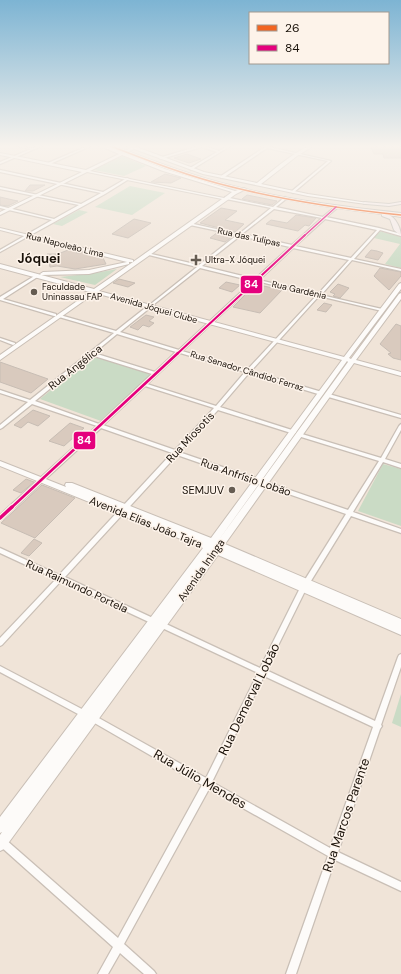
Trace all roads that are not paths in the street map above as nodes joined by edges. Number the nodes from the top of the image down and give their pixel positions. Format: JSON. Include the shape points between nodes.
{"nodes":[{"id":1,"x":11,"y":190,"type":"edge"},
{"id":2,"x":49,"y":190,"type":"edge"},
{"id":3,"x":92,"y":190,"type":"edge"},
{"id":4,"x":108,"y":190,"type":"edge"},
{"id":5,"x":181,"y":190,"type":"edge"},
{"id":6,"x":231,"y":190,"type":"edge"},
{"id":7,"x":242,"y":190,"type":"edge"},
{"id":8,"x":246,"y":190,"type":"edge"},
{"id":9,"x":273,"y":190,"type":"edge"},
{"id":10,"x":285,"y":190,"type":"edge"},
{"id":11,"x":293,"y":192,"type":"joint"},
{"id":12,"x":104,"y":193,"type":"junction"},
{"id":13,"x":37,"y":196,"type":"junction"},
{"id":14,"x":223,"y":198,"type":"junction"},
{"id":15,"x":285,"y":198,"type":"junction"},
{"id":16,"x":401,"y":202,"type":"edge"},
{"id":17,"x":366,"y":203,"type":"junction"},
{"id":18,"x":81,"y":205,"type":"junction"},
{"id":19,"x":0,"y":207,"type":"edge"},
{"id":20,"x":336,"y":207,"type":"junction"},
{"id":21,"x":273,"y":208,"type":"junction"},
{"id":22,"x":10,"y":209,"type":"junction"},
{"id":23,"x":351,"y":210,"type":"junction"},
{"id":24,"x":398,"y":210,"type":"edge"},
{"id":25,"x":0,"y":214,"type":"edge"},
{"id":26,"x":401,"y":215,"type":"edge"},
{"id":27,"x":324,"y":218,"type":"junction"},
{"id":28,"x":54,"y":220,"type":"junction"},
{"id":29,"x":190,"y":224,"type":"junction"},
{"id":30,"x":0,"y":229,"type":"edge"},
{"id":31,"x":379,"y":229,"type":"junction"},
{"id":32,"x":26,"y":235,"type":"junction"},
{"id":33,"x":239,"y":235,"type":"junction"},
{"id":34,"x":401,"y":235,"type":"edge"},
{"id":35,"x":293,"y":246,"type":"junction"},
{"id":36,"x":0,"y":251,"type":"edge"},
{"id":37,"x":147,"y":254,"type":"junction"},
{"id":38,"x":351,"y":258,"type":"junction"},
{"id":39,"x":129,"y":262,"type":"junction"},
{"id":40,"x":0,"y":263,"type":"edge"},
{"id":41,"x":0,"y":266,"type":"edge"},
{"id":42,"x":199,"y":266,"type":"junction"},
{"id":43,"x":401,"y":270,"type":"edge"},
{"id":44,"x":40,"y":275,"type":"junction"},
{"id":45,"x":256,"y":280,"type":"junction"},
{"id":46,"x":401,"y":285,"type":"edge"},
{"id":47,"x":95,"y":289,"type":"junction"},
{"id":48,"x":318,"y":294,"type":"junction"},
{"id":49,"x":401,"y":295,"type":"edge"},
{"id":50,"x":0,"y":299,"type":"edge"},
{"id":51,"x":152,"y":305,"type":"junction"},
{"id":52,"x":381,"y":310,"type":"junction"},
{"id":53,"x":57,"y":316,"type":"junction"},
{"id":54,"x":211,"y":321,"type":"junction"},
{"id":55,"x":118,"y":333,"type":"junction"},
{"id":56,"x":0,"y":339,"type":"edge"},
{"id":57,"x":279,"y":339,"type":"junction"},
{"id":58,"x":13,"y":344,"type":"junction"},
{"id":59,"x":180,"y":351,"type":"junction"},
{"id":60,"x":0,"y":352,"type":"edge"},
{"id":61,"x":91,"y":354,"type":"junction"},
{"id":62,"x":0,"y":358,"type":"edge"},
{"id":63,"x":351,"y":358,"type":"junction"},
{"id":64,"x":401,"y":370,"type":"edge"},
{"id":65,"x":248,"y":372,"type":"junction"},
{"id":66,"x":156,"y":374,"type":"junction"},
{"id":67,"x":401,"y":374,"type":"edge"},
{"id":68,"x":145,"y":385,"type":"junction"},
{"id":69,"x":0,"y":391,"type":"edge"},
{"id":70,"x":323,"y":394,"type":"junction"},
{"id":71,"x":31,"y":402,"type":"junction"},
{"id":72,"x":217,"y":408,"type":"junction"},
{"id":73,"x":401,"y":417,"type":"edge"},
{"id":74,"x":101,"y":426,"type":"junction"},
{"id":75,"x":401,"y":426,"type":"edge"},
{"id":76,"x":0,"y":427,"type":"edge"},
{"id":77,"x":297,"y":434,"type":"junction"},
{"id":78,"x":176,"y":452,"type":"junction"},
{"id":79,"x":0,"y":457,"type":"edge"},
{"id":80,"x":382,"y":460,"type":"junction"},
{"id":81,"x":0,"y":463,"type":"edge"},
{"id":82,"x":401,"y":466,"type":"edge"},
{"id":83,"x":44,"y":478,"type":"junction"},
{"id":84,"x":260,"y":482,"type":"junction"},
{"id":85,"x":124,"y":509,"type":"junction"},
{"id":86,"x":349,"y":513,"type":"junction"},
{"id":87,"x":0,"y":518,"type":"edge"},
{"id":88,"x":401,"y":531,"type":"edge"},
{"id":89,"x":214,"y":546,"type":"junction"},
{"id":90,"x":0,"y":550,"type":"edge"},
{"id":91,"x":61,"y":578,"type":"junction"},
{"id":92,"x":305,"y":585,"type":"junction"},
{"id":93,"x":158,"y":623,"type":"junction"},
{"id":94,"x":401,"y":623,"type":"edge"},
{"id":95,"x":401,"y":631,"type":"edge"},
{"id":96,"x":0,"y":644,"type":"edge"},
{"id":97,"x":401,"y":657,"type":"edge"},
{"id":98,"x":0,"y":668,"type":"edge"},
{"id":99,"x":263,"y":672,"type":"junction"},
{"id":100,"x":89,"y":716,"type":"junction"},
{"id":101,"x":378,"y":726,"type":"junction"},
{"id":102,"x":207,"y":784,"type":"junction"},
{"id":103,"x":0,"y":827,"type":"edge"},
{"id":104,"x":1,"y":843,"type":"edge"},
{"id":105,"x":332,"y":854,"type":"junction"},
{"id":106,"x":401,"y":887,"type":"edge"},
{"id":107,"x":119,"y":946,"type":"junction"},
{"id":108,"x":103,"y":974,"type":"edge"},
{"id":109,"x":151,"y":974,"type":"edge"},
{"id":110,"x":291,"y":974,"type":"edge"}],
"edges":[{"from":1,"to":13,"type":"street"},
{"from":2,"to":13,"type":"main road"},
{"from":3,"to":12,"type":"street"},
{"from":4,"to":12,"type":"street"},
{"from":5,"to":14,"type":"main road"},
{"from":6,"to":14,"type":"main road"},
{"from":7,"to":14,"type":"main road"},
{"from":8,"to":15,"type":"main road"},
{"from":9,"to":24,"type":"main road"},
{"from":10,"to":11,"type":"main road"},
{"from":11,"to":17,"type":"main road"},
{"from":12,"to":18,"type":"street"},
{"from":13,"to":18,"type":"street"},
{"from":13,"to":22,"type":"main road"},
{"from":14,"to":21,"type":"street"},
{"from":14,"to":29,"type":"main road"},
{"from":14,"to":39,"type":"main road"},
{"from":15,"to":20,"type":"main road"},
{"from":15,"to":21,"type":"street","name":"Rua Angélica"},
{"from":16,"to":17,"type":"main road","via":[[389,205]]},
{"from":17,"to":24,"type":"main road"},
{"from":18,"to":28,"type":"street"},
{"from":19,"to":22,"type":"street"},
{"from":20,"to":23,"type":"main road"},
{"from":20,"to":27,"type":"street"},
{"from":21,"to":27,"type":"street"},
{"from":21,"to":33,"type":"street","name":"Rua Angélica"},
{"from":22,"to":25,"type":"main road"},
{"from":22,"to":28,"type":"street"},
{"from":23,"to":26,"type":"main road"},
{"from":23,"to":34,"type":"main road","via":[[388,216],[394,221]]},
{"from":27,"to":31,"type":"street"},
{"from":27,"to":35,"type":"street"},
{"from":28,"to":32,"type":"street"},
{"from":29,"to":33,"type":"street","name":"Rua das Tulipas"},
{"from":29,"to":37,"type":"main road"},
{"from":30,"to":32,"type":"main road","name":"Rua Napoleão Lima"},
{"from":31,"to":34,"type":"street"},
{"from":31,"to":38,"type":"street","name":"Rua Miosotis"},
{"from":32,"to":36,"type":"street"},
{"from":32,"to":39,"type":"main road","name":"Rua Napoleão Lima"},
{"from":33,"to":35,"type":"street","name":"Rua das Tulipas"},
{"from":33,"to":42,"type":"street","name":"Rua Angélica"},
{"from":35,"to":38,"type":"street","name":"Rua das Tulipas"},
{"from":35,"to":45,"type":"street"},
{"from":37,"to":42,"type":"street","name":"Rua Gardênia"},
{"from":37,"to":47,"type":"main road"},
{"from":38,"to":43,"type":"street","name":"Rua das Tulipas"},
{"from":38,"to":48,"type":"street","name":"Rua Miosotis"},
{"from":39,"to":44,"type":"main road","via":[[89,272]]},
{"from":39,"to":47,"type":"main road"},
{"from":40,"to":44,"type":"main road","name":"Avenida Jóquei Clube"},
{"from":41,"to":44,"type":"main road","name":"Avenida Jóquei Clube"},
{"from":42,"to":45,"type":"street","name":"Rua Gardênia"},
{"from":42,"to":51,"type":"street","name":"Rua Angélica"},
{"from":44,"to":47,"type":"main road","name":"Avenida Jóquei Clube"},
{"from":44,"to":50,"type":"street"},
{"from":45,"to":48,"type":"street","name":"Rua Gardênia"},
{"from":45,"to":54,"type":"street"},
{"from":46,"to":52,"type":"main road","name":"Avenida Ininga"},
{"from":47,"to":51,"type":"main road","name":"Avenida Jóquei Clube"},
{"from":47,"to":53,"type":"main road"},
{"from":48,"to":52,"type":"street","name":"Rua Gardênia"},
{"from":48,"to":57,"type":"street","name":"Rua Miosotis"},
{"from":49,"to":63,"type":"main road","name":"Avenida Ininga"},
{"from":50,"to":53,"type":"street","name":"Rua Senador Cândido Ferraz"},
{"from":51,"to":54,"type":"main road","name":"Avenida Jóquei Clube"},
{"from":51,"to":55,"type":"street","name":"Rua Angélica"},
{"from":52,"to":63,"type":"main road","name":"Avenida Ininga"},
{"from":53,"to":55,"type":"street","name":"Rua Senador Cândido Ferraz"},
{"from":53,"to":58,"type":"main road"},
{"from":53,"to":62,"type":"main road"},
{"from":54,"to":57,"type":"main road","name":"Avenida Jóquei Clube"},
{"from":54,"to":59,"type":"street"},
{"from":55,"to":59,"type":"street","name":"Rua Senador Cândido Ferraz"},
{"from":55,"to":61,"type":"street","name":"Rua Angélica"},
{"from":56,"to":58,"type":"street"},
{"from":57,"to":63,"type":"main road","name":"Avenida Jóquei Clube"},
{"from":57,"to":65,"type":"street","name":"Rua Miosotis"},
{"from":58,"to":60,"type":"main road"},
{"from":59,"to":65,"type":"street","name":"Rua Senador Cândido Ferraz"},
{"from":59,"to":66,"type":"street"},
{"from":61,"to":66,"type":"street"},
{"from":61,"to":71,"type":"street","name":"Rua Angélica"},
{"from":63,"to":64,"type":"main road","name":"Avenida Jóquei Clube"},
{"from":63,"to":67,"type":"main road","name":"Avenida Jóquei Clube"},
{"from":63,"to":70,"type":"main road","name":"Avenida Ininga"},
{"from":65,"to":70,"type":"street","name":"Rua Senador Cândido Ferraz"},
{"from":65,"to":72,"type":"street","name":"Rua Miosotis"},
{"from":66,"to":68,"type":"street"},
{"from":68,"to":72,"type":"street"},
{"from":68,"to":74,"type":"street"},
{"from":69,"to":71,"type":"street","name":"Rua Anfrísio Lobão"},
{"from":70,"to":73,"type":"street","name":"Rua Senador Cândido Ferraz"},
{"from":70,"to":77,"type":"main road","name":"Avenida Ininga"},
{"from":71,"to":74,"type":"street","name":"Rua Anfrísio Lobão"},
{"from":71,"to":76,"type":"street","name":"Rua Angélica"},
{"from":72,"to":77,"type":"street"},
{"from":72,"to":78,"type":"street","name":"Rua Miosotis"},
{"from":74,"to":78,"type":"street","name":"Rua Anfrísio Lobão"},
{"from":74,"to":83,"type":"street"},
{"from":75,"to":80,"type":"street","name":"Rua Demerval Lobão"},
{"from":77,"to":80,"type":"street"},
{"from":77,"to":84,"type":"main road","name":"Avenida Ininga"},
{"from":78,"to":84,"type":"street","name":"Rua Anfrísio Lobão"},
{"from":78,"to":85,"type":"street","name":"Rua Miosotis"},
{"from":79,"to":83,"type":"main road","name":"Avenida Elias João Tajra"},
{"from":80,"to":82,"type":"street"},
{"from":80,"to":86,"type":"street","name":"Rua Demerval Lobão"},
{"from":81,"to":83,"type":"main road","name":"Avenida Elias João Tajra"},
{"from":83,"to":85,"type":"main road","name":"Avenida Elias João Tajra"},
{"from":83,"to":87,"type":"street"},
{"from":84,"to":86,"type":"street","name":"Rua Anfrísio Lobão"},
{"from":84,"to":89,"type":"main road","name":"Avenida Ininga"},
{"from":85,"to":89,"type":"main road","name":"Avenida Elias João Tajra"},
{"from":85,"to":91,"type":"street","name":"Rua Miosotis"},
{"from":86,"to":88,"type":"street","name":"Rua Anfrísio Lobão"},
{"from":86,"to":92,"type":"street","name":"Rua Demerval Lobão"},
{"from":89,"to":92,"type":"main road","name":"Avenida Elias João Tajra"},
{"from":89,"to":93,"type":"main road","name":"Avenida Ininga"},
{"from":90,"to":91,"type":"street","name":"Rua Raimundo Portela"},
{"from":91,"to":93,"type":"street","name":"Rua Raimundo Portela"},
{"from":91,"to":96,"type":"street","name":"Rua Miosotis"},
{"from":92,"to":94,"type":"main road","name":"Avenida Elias João Tajra"},
{"from":92,"to":95,"type":"main road","name":"Avenida Elias João Tajra"},
{"from":92,"to":99,"type":"street","name":"Rua Demerval Lobão"},
{"from":93,"to":99,"type":"street","name":"Rua Raimundo Portela"},
{"from":93,"to":100,"type":"main road","name":"Avenida Ininga"},
{"from":97,"to":101,"type":"street","name":"Rua Marcos Parente"},
{"from":98,"to":100,"type":"street","name":"Rua Júlio Mendes"},
{"from":99,"to":101,"type":"street","name":"Rua Raimundo Portela"},
{"from":99,"to":102,"type":"street","name":"Rua Demerval Lobão"},
{"from":100,"to":102,"type":"street","name":"Rua Júlio Mendes"},
{"from":100,"to":103,"type":"main road","name":"Avenida Ininga"},
{"from":100,"to":104,"type":"main road","name":"Avenida Ininga"},
{"from":101,"to":105,"type":"street","name":"Rua Marcos Parente"},
{"from":102,"to":105,"type":"street","name":"Rua Júlio Mendes"},
{"from":102,"to":107,"type":"street","name":"Rua Demerval Lobão"},
{"from":104,"to":107,"type":"street"},
{"from":105,"to":106,"type":"street","name":"Rua Júlio Mendes"},
{"from":105,"to":110,"type":"street","name":"Rua Marcos Parente"},
{"from":107,"to":108,"type":"street","name":"Rua Demerval Lobão"},
{"from":107,"to":109,"type":"street"}]}
